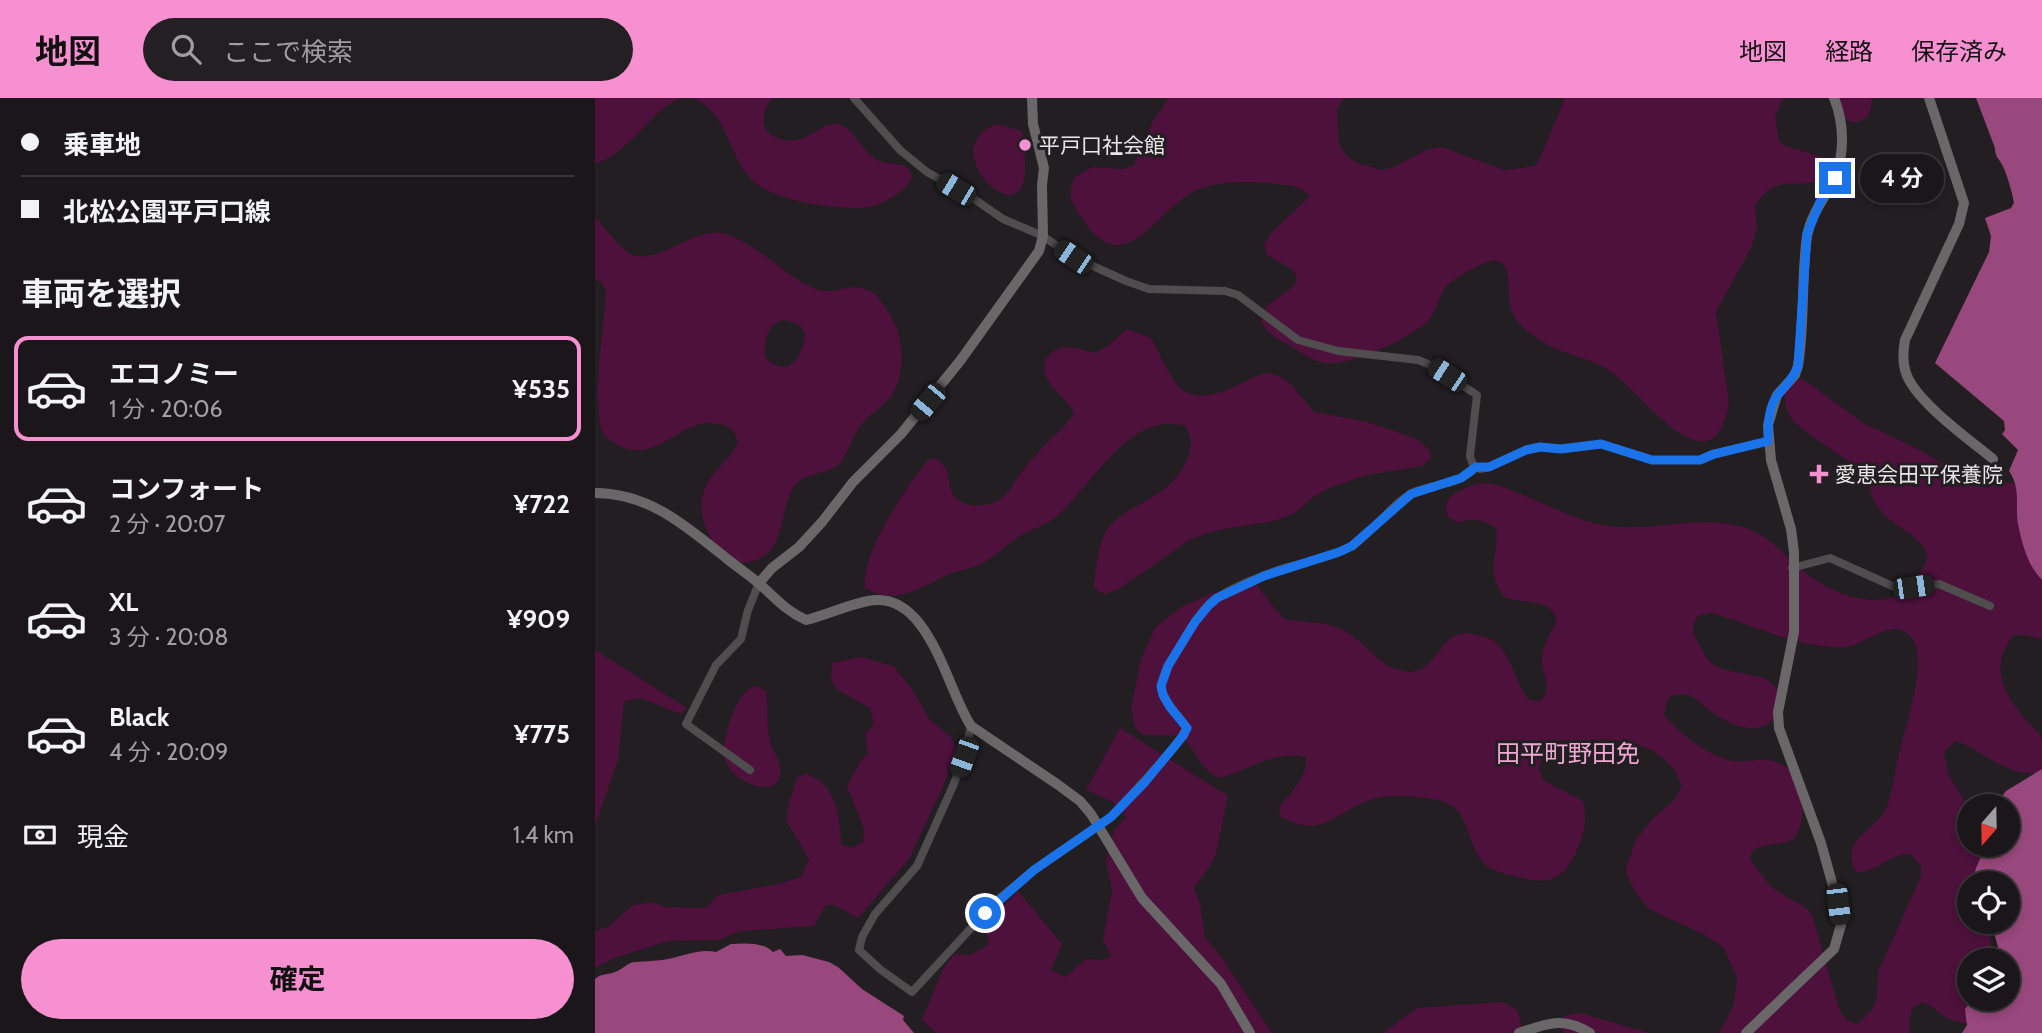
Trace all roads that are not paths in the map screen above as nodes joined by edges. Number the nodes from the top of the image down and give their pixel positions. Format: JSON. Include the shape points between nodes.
{"nodes":[{"id":1,"x":854,"y":98,"type":"edge"},
{"id":2,"x":1033,"y":98,"type":"edge"},
{"id":3,"x":1834,"y":98,"type":"edge"},
{"id":4,"x":1929,"y":98,"type":"edge"},
{"id":5,"x":1043,"y":236,"type":"junction"},
{"id":6,"x":1768,"y":441,"type":"junction"},
{"id":7,"x":1993,"y":459,"type":"dead end"},
{"id":8,"x":1476,"y":467,"type":"junction"},
{"id":9,"x":595,"y":493,"type":"edge"},
{"id":10,"x":1792,"y":568,"type":"junction"},
{"id":11,"x":759,"y":583,"type":"junction"},
{"id":12,"x":1990,"y":606,"type":"dead end"},
{"id":13,"x":971,"y":726,"type":"junction"},
{"id":14,"x":750,"y":770,"type":"dead end"},
{"id":15,"x":1100,"y":825,"type":"junction"},
{"id":16,"x":1250,"y":1033,"type":"edge"},
{"id":17,"x":1519,"y":1033,"type":"edge"},
{"id":18,"x":1590,"y":1033,"type":"edge"},
{"id":19,"x":1746,"y":1033,"type":"edge"}],
"edges":[{"from":1,"to":5,"type":"street","via":[[900,150],[927,172],[1003,219]]},
{"from":2,"to":5,"type":"main road","via":[[1033,124],[1044,168]]},
{"from":3,"to":6,"type":"main road","via":[[1842,152],[1835,178],[1807,234],[1798,366],[1777,395]]},
{"from":4,"to":7,"type":"main road","via":[[1964,203],[1905,340],[1905,371],[1924,400]]},
{"from":5,"to":8,"type":"street","via":[[1073,257],[1149,289],[1238,295],[1280,329],[1316,347],[1413,359],[1433,366],[1477,395],[1470,456]]},
{"from":5,"to":11,"type":"main road","via":[[1031,264],[937,391],[799,547]]},
{"from":6,"to":8,"type":"street","via":[[1700,460],[1652,460],[1601,444],[1540,447],[1489,467]]},
{"from":6,"to":10,"type":"main road","via":[[1791,529]]},
{"from":8,"to":15,"type":"street","via":[[1461,478],[1411,494],[1352,546],[1264,576],[1209,605],[1168,666],[1161,686],[1187,728],[1136,792]]},
{"from":9,"to":11,"type":"main road","via":[[659,508]]},
{"from":10,"to":12,"type":"street","via":[[1830,558],[1899,589],[1938,584]]},
{"from":10,"to":19,"type":"main road","via":[[1794,632],[1779,728],[1821,843],[1841,925],[1834,949]]},
{"from":11,"to":13,"type":"main road","via":[[777,602],[806,620],[870,600],[905,608],[922,624]]},
{"from":11,"to":14,"type":"street","via":[[741,639],[716,665],[686,724]]},
{"from":13,"to":15,"type":"main road","via":[[1080,801]]},
{"from":13,"to":15,"type":"street","via":[[953,786],[917,866],[885,900],[862,937],[859,950],[881,970],[912,992],[998,899]]},
{"from":15,"to":16,"type":"main road","via":[[1142,898],[1221,984]]},
{"from":17,"to":18,"type":"main road","via":[[1554,1023],[1569,1023]]}]}
